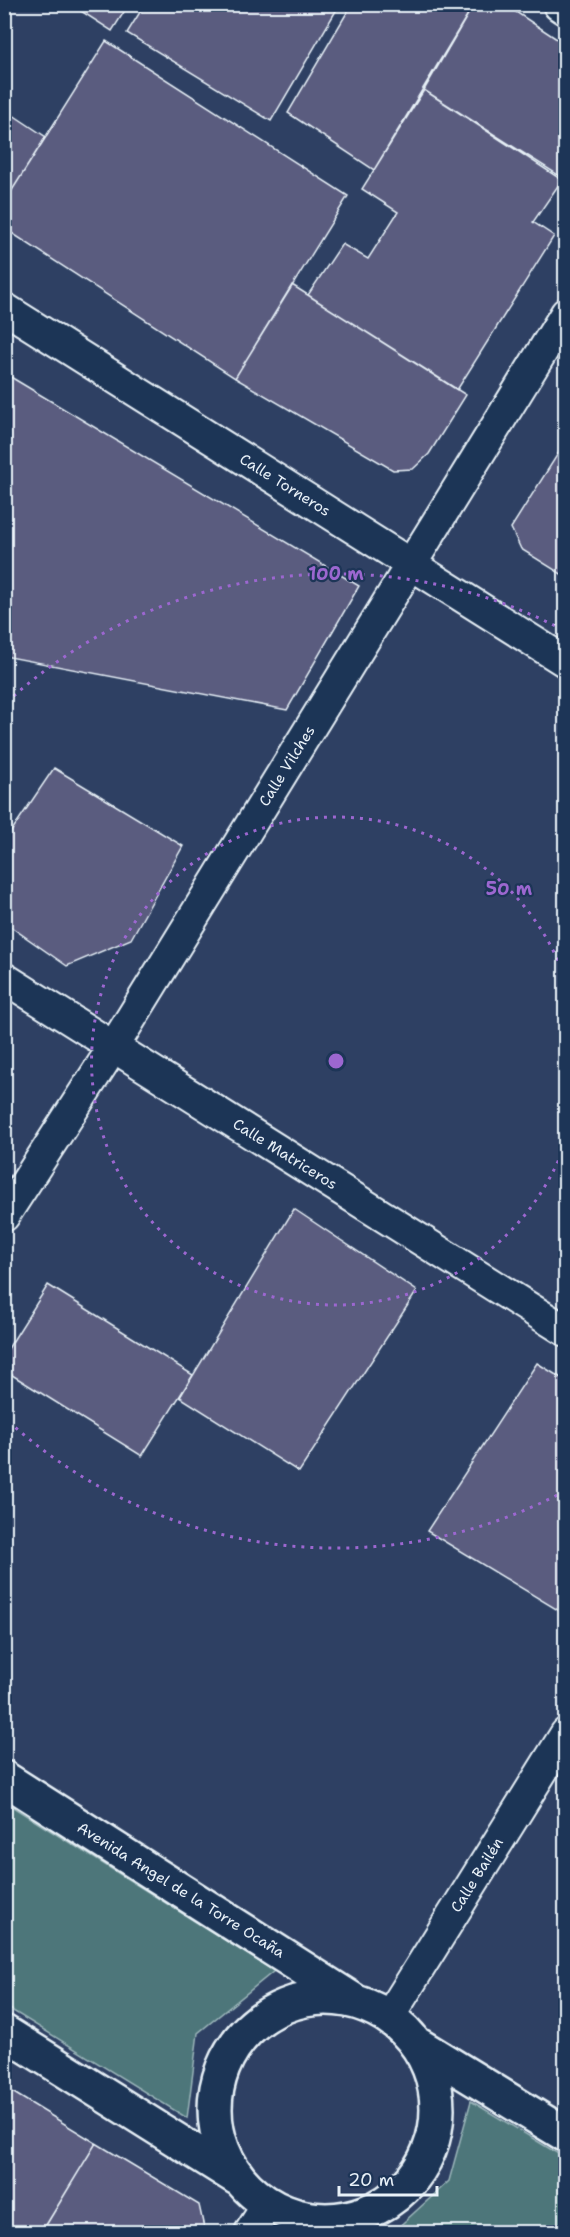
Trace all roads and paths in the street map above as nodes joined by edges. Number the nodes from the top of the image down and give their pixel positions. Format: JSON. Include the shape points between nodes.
{"nodes":[{"id":1,"x":560,"y":4,"type":"edge"},
{"id":2,"x":566,"y":8,"type":"edge"},
{"id":3,"x":4,"y":308,"type":"edge"},
{"id":4,"x":566,"y":313,"type":"edge"},
{"id":5,"x":410,"y":565,"type":"junction"},
{"id":6,"x":566,"y":662,"type":"edge"},
{"id":7,"x":4,"y":978,"type":"edge"},
{"id":8,"x":114,"y":1046,"type":"junction"},
{"id":9,"x":4,"y":1216,"type":"edge"},
{"id":10,"x":566,"y":1331,"type":"edge"},
{"id":11,"x":566,"y":1733,"type":"edge"},
{"id":12,"x":4,"y":1778,"type":"edge"},
{"id":13,"x":357,"y":2002,"type":"junction"},
{"id":14,"x":389,"y":2017,"type":"junction"},
{"id":15,"x":4,"y":2032,"type":"edge"},
{"id":16,"x":417,"y":2044,"type":"junction"},
{"id":17,"x":566,"y":2135,"type":"edge"},
{"id":18,"x":241,"y":2181,"type":"junction"},
{"id":19,"x":268,"y":2204,"type":"junction"},
{"id":20,"x":315,"y":2225,"type":"edge"},
{"id":21,"x":250,"y":2232,"type":"edge"}],
"edges":[{"from":1,"to":2,"type":"street"},
{"from":3,"to":5,"type":"street","name":"Calle Torneros"},
{"from":4,"to":5,"type":"street","name":"Calle Vilches"},
{"from":5,"to":6,"type":"street","name":"Calle Torneros"},
{"from":5,"to":8,"type":"street","name":"Calle Vilches"},
{"from":7,"to":8,"type":"street","name":"Calle Matriceros"},
{"from":8,"to":9,"type":"street","name":"Calle Vilches"},
{"from":8,"to":10,"type":"street","name":"Calle Matriceros"},
{"from":11,"to":14,"type":"street","name":"Calle Bailén"},
{"from":12,"to":13,"type":"street","name":"Avenida Angel de la Torre Ocaña"},
{"from":13,"to":14,"type":"street"},
{"from":13,"to":18,"type":"street","via":[[322,1997],[287,2004],[256,2022],[232,2048],[219,2080],[215,2116],[223,2150]]},
{"from":14,"to":16,"type":"street"},
{"from":15,"to":18,"type":"street"},
{"from":16,"to":17,"type":"street"},
{"from":16,"to":20,"type":"street","via":[[434,2078],[438,2116],[429,2153],[408,2185],[378,2208]]},
{"from":18,"to":19,"type":"street"},
{"from":19,"to":20,"type":"street"},
{"from":19,"to":21,"type":"street"}]}
